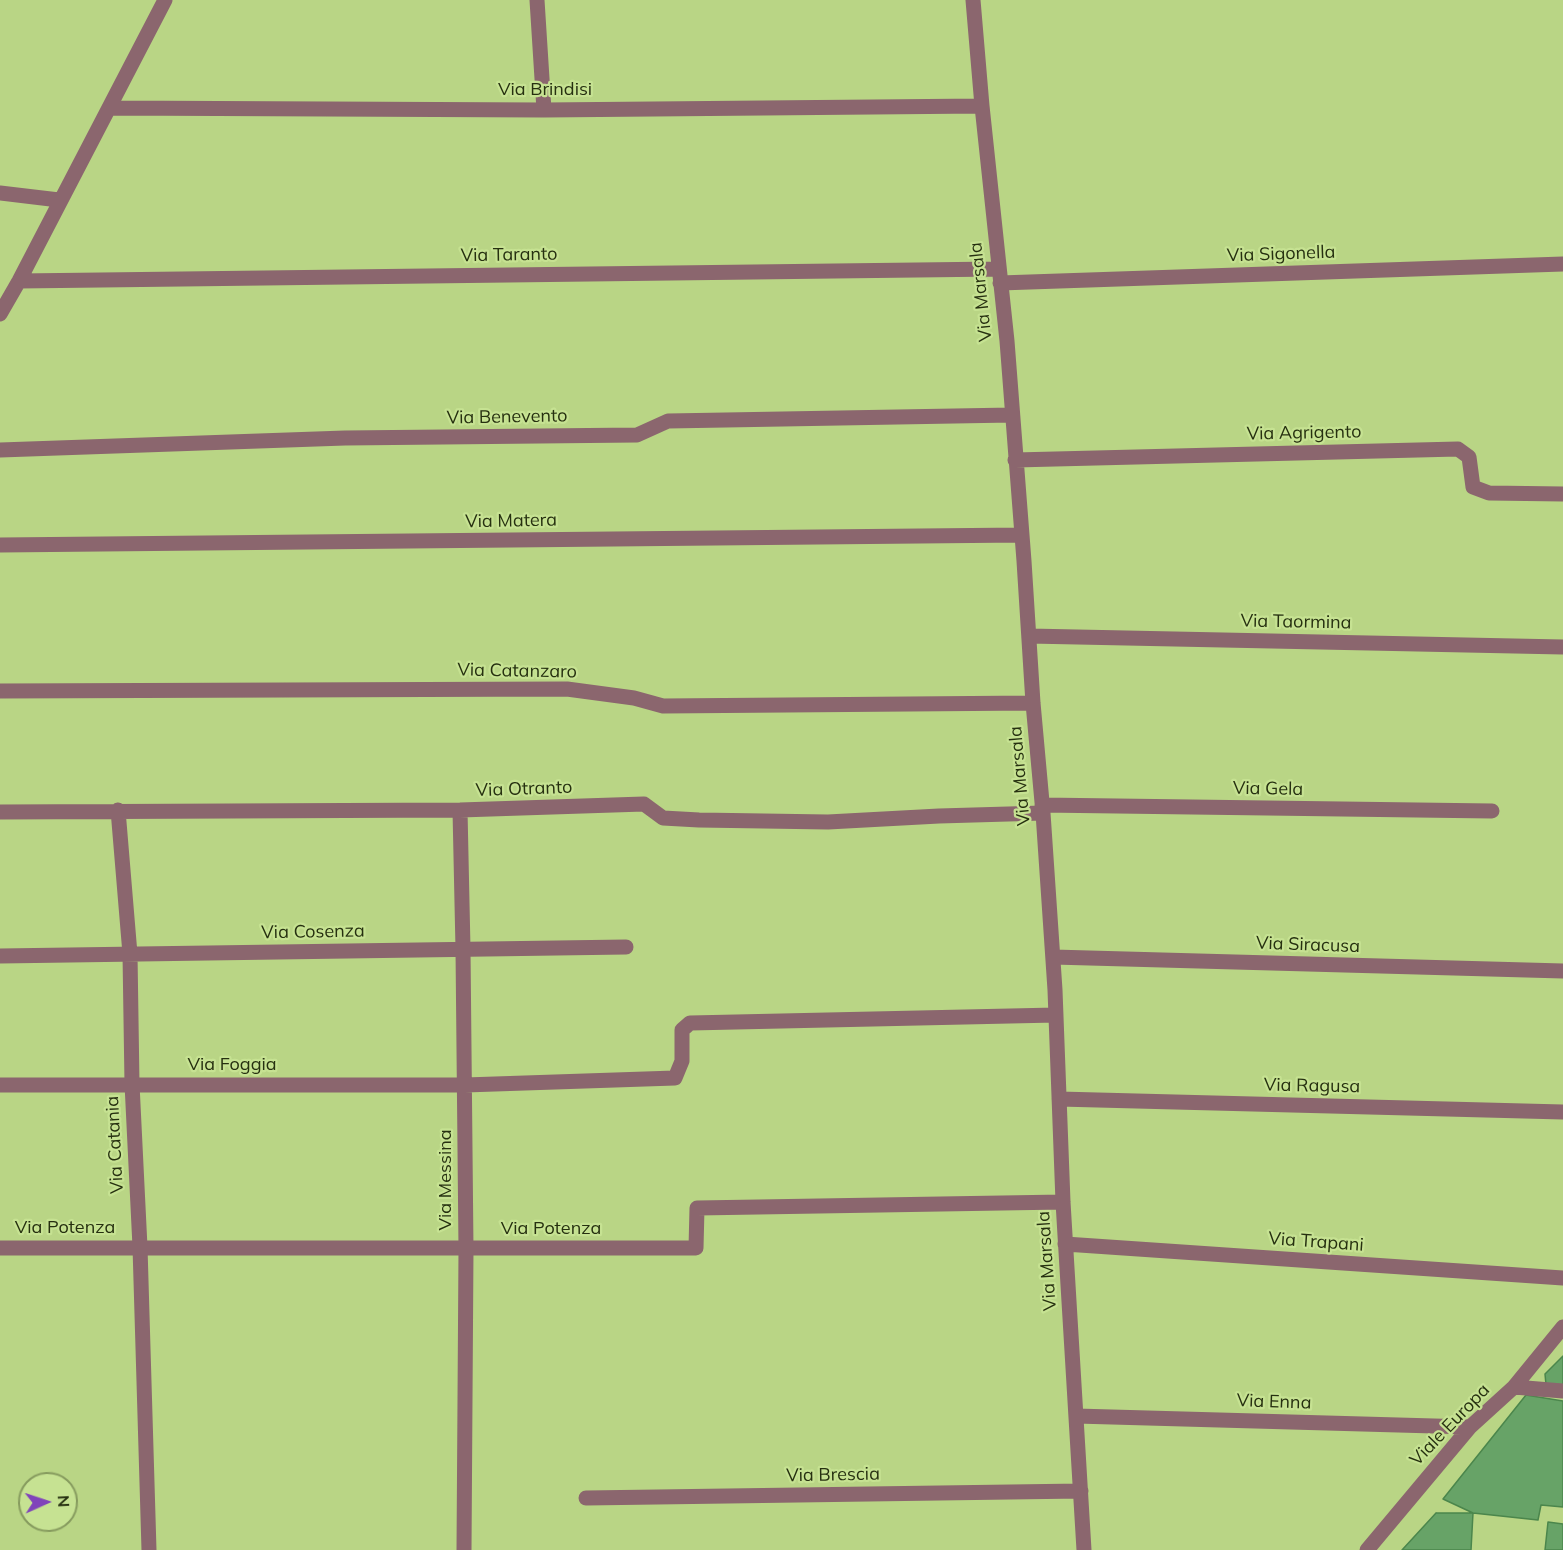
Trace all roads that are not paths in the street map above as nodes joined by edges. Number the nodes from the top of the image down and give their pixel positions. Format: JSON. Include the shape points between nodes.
{"nodes":[{"id":1,"x":165,"y":0,"type":"edge"},
{"id":2,"x":537,"y":0,"type":"edge"},
{"id":3,"x":974,"y":0,"type":"edge"},
{"id":4,"x":982,"y":106,"type":"junction"},
{"id":5,"x":109,"y":108,"type":"junction"},
{"id":6,"x":544,"y":110,"type":"junction"},
{"id":7,"x":0,"y":193,"type":"edge"},
{"id":8,"x":60,"y":200,"type":"junction"},
{"id":9,"x":1563,"y":264,"type":"edge"},
{"id":10,"x":999,"y":276,"type":"junction"},
{"id":11,"x":19,"y":280,"type":"junction"},
{"id":12,"x":0,"y":314,"type":"edge"},
{"id":13,"x":1012,"y":415,"type":"junction"},
{"id":14,"x":0,"y":450,"type":"edge"},
{"id":15,"x":1015,"y":460,"type":"junction"},
{"id":16,"x":1563,"y":494,"type":"edge"},
{"id":17,"x":1022,"y":535,"type":"junction"},
{"id":18,"x":0,"y":545,"type":"edge"},
{"id":19,"x":1029,"y":636,"type":"junction"},
{"id":20,"x":1563,"y":647,"type":"edge"},
{"id":21,"x":0,"y":692,"type":"edge"},
{"id":22,"x":1033,"y":703,"type":"junction"},
{"id":23,"x":1043,"y":809,"type":"junction"},
{"id":24,"x":118,"y":810,"type":"junction"},
{"id":25,"x":460,"y":810,"type":"junction"},
{"id":26,"x":0,"y":812,"type":"edge"},
{"id":27,"x":1492,"y":812,"type":"dead end"},
{"id":28,"x":626,"y":946,"type":"dead end"},
{"id":29,"x":464,"y":949,"type":"junction"},
{"id":30,"x":130,"y":954,"type":"junction"},
{"id":31,"x":0,"y":957,"type":"edge"},
{"id":32,"x":1053,"y":957,"type":"junction"},
{"id":33,"x":1563,"y":971,"type":"edge"},
{"id":34,"x":1056,"y":1015,"type":"junction"},
{"id":35,"x":132,"y":1084,"type":"junction"},
{"id":36,"x":0,"y":1085,"type":"edge"},
{"id":37,"x":465,"y":1085,"type":"junction"},
{"id":38,"x":1059,"y":1100,"type":"junction"},
{"id":39,"x":1563,"y":1112,"type":"edge"},
{"id":40,"x":1063,"y":1202,"type":"junction"},
{"id":41,"x":1065,"y":1244,"type":"junction"},
{"id":42,"x":140,"y":1247,"type":"junction"},
{"id":43,"x":0,"y":1248,"type":"edge"},
{"id":44,"x":466,"y":1249,"type":"junction"},
{"id":45,"x":1563,"y":1278,"type":"edge"},
{"id":46,"x":1563,"y":1327,"type":"edge"},
{"id":47,"x":1514,"y":1387,"type":"junction"},
{"id":48,"x":1563,"y":1391,"type":"edge"},
{"id":49,"x":1076,"y":1416,"type":"junction"},
{"id":50,"x":1470,"y":1427,"type":"junction"},
{"id":51,"x":1081,"y":1491,"type":"junction"},
{"id":52,"x":586,"y":1498,"type":"dead end"},
{"id":53,"x":149,"y":1550,"type":"edge"},
{"id":54,"x":464,"y":1550,"type":"edge"},
{"id":55,"x":1084,"y":1550,"type":"edge"},
{"id":56,"x":1367,"y":1550,"type":"edge"}],
"edges":[{"from":1,"to":5,"type":"street"},
{"from":2,"to":6,"type":"street"},
{"from":3,"to":4,"type":"street","name":"Via Marsala"},
{"from":4,"to":6,"type":"street","name":"Via Brindisi"},
{"from":4,"to":10,"type":"street","name":"Via Marsala"},
{"from":5,"to":6,"type":"street","name":"Via Brindisi"},
{"from":5,"to":8,"type":"street"},
{"from":7,"to":8,"type":"street"},
{"from":8,"to":11,"type":"street"},
{"from":9,"to":10,"type":"street","name":"Via Sigonella"},
{"from":10,"to":11,"type":"street","name":"Via Taranto"},
{"from":10,"to":13,"type":"street","name":"Via Marsala"},
{"from":11,"to":12,"type":"street"},
{"from":13,"to":14,"type":"street","name":"Via Benevento","via":[[668,421],[637,435],[345,438]]},
{"from":13,"to":15,"type":"street","name":"Via Marsala"},
{"from":15,"to":16,"type":"street","name":"Via Agrigento","via":[[1458,449],[1469,457],[1473,487],[1489,493]]},
{"from":15,"to":17,"type":"street","name":"Via Marsala"},
{"from":17,"to":18,"type":"street","name":"Via Matera"},
{"from":17,"to":19,"type":"street","name":"Via Marsala"},
{"from":19,"to":20,"type":"street","name":"Via Taormina"},
{"from":19,"to":22,"type":"street","name":"Via Marsala"},
{"from":21,"to":22,"type":"street","name":"Via Catanzaro","via":[[567,689],[663,706]]},
{"from":22,"to":23,"type":"street","name":"Via Marsala"},
{"from":23,"to":25,"type":"street","name":"Via Otranto","via":[[828,822],[663,818],[644,804]]},
{"from":23,"to":27,"type":"street","name":"Via Gela"},
{"from":23,"to":32,"type":"street","name":"Via Marsala"},
{"from":24,"to":25,"type":"street","name":"Via Otranto"},
{"from":24,"to":26,"type":"street","name":"Via Otranto"},
{"from":24,"to":30,"type":"street","name":"Via Catania"},
{"from":25,"to":29,"type":"street","name":"Via Messina"},
{"from":28,"to":29,"type":"street","name":"Via Cosenza"},
{"from":29,"to":30,"type":"street","name":"Via Cosenza"},
{"from":29,"to":37,"type":"street","name":"Via Messina"},
{"from":30,"to":31,"type":"street","name":"Via Cosenza"},
{"from":30,"to":35,"type":"street","name":"Via Catania"},
{"from":32,"to":33,"type":"street","name":"Via Siracusa"},
{"from":32,"to":34,"type":"street","name":"Via Marsala"},
{"from":34,"to":37,"type":"street","name":"Via Foggia","via":[[690,1023],[682,1029],[682,1061],[675,1078]]},
{"from":34,"to":38,"type":"street","name":"Via Marsala"},
{"from":35,"to":36,"type":"street","name":"Via Foggia"},
{"from":35,"to":37,"type":"street","name":"Via Foggia"},
{"from":35,"to":42,"type":"street","name":"Via Catania"},
{"from":37,"to":44,"type":"street","name":"Via Messina"},
{"from":38,"to":39,"type":"street","name":"Via Ragusa"},
{"from":38,"to":40,"type":"street","name":"Via Marsala"},
{"from":40,"to":41,"type":"street","name":"Via Marsala"},
{"from":40,"to":44,"type":"street","name":"Via Potenza","via":[[697,1208],[696,1248]]},
{"from":41,"to":45,"type":"street","name":"Via Trapani"},
{"from":41,"to":49,"type":"street","name":"Via Marsala"},
{"from":42,"to":43,"type":"street","name":"Via Potenza"},
{"from":42,"to":44,"type":"street","name":"Via Potenza"},
{"from":42,"to":53,"type":"street","name":"Via Catania"},
{"from":44,"to":54,"type":"street","name":"Via Messina"},
{"from":46,"to":47,"type":"street","name":"Viale Europa"},
{"from":47,"to":48,"type":"street"},
{"from":47,"to":50,"type":"street","name":"Viale Europa"},
{"from":49,"to":50,"type":"street","name":"Via Enna"},
{"from":49,"to":51,"type":"street","name":"Via Marsala"},
{"from":50,"to":56,"type":"street","name":"Viale Europa"},
{"from":51,"to":52,"type":"street","name":"Via Brescia"},
{"from":51,"to":55,"type":"street","name":"Via Marsala"}]}
